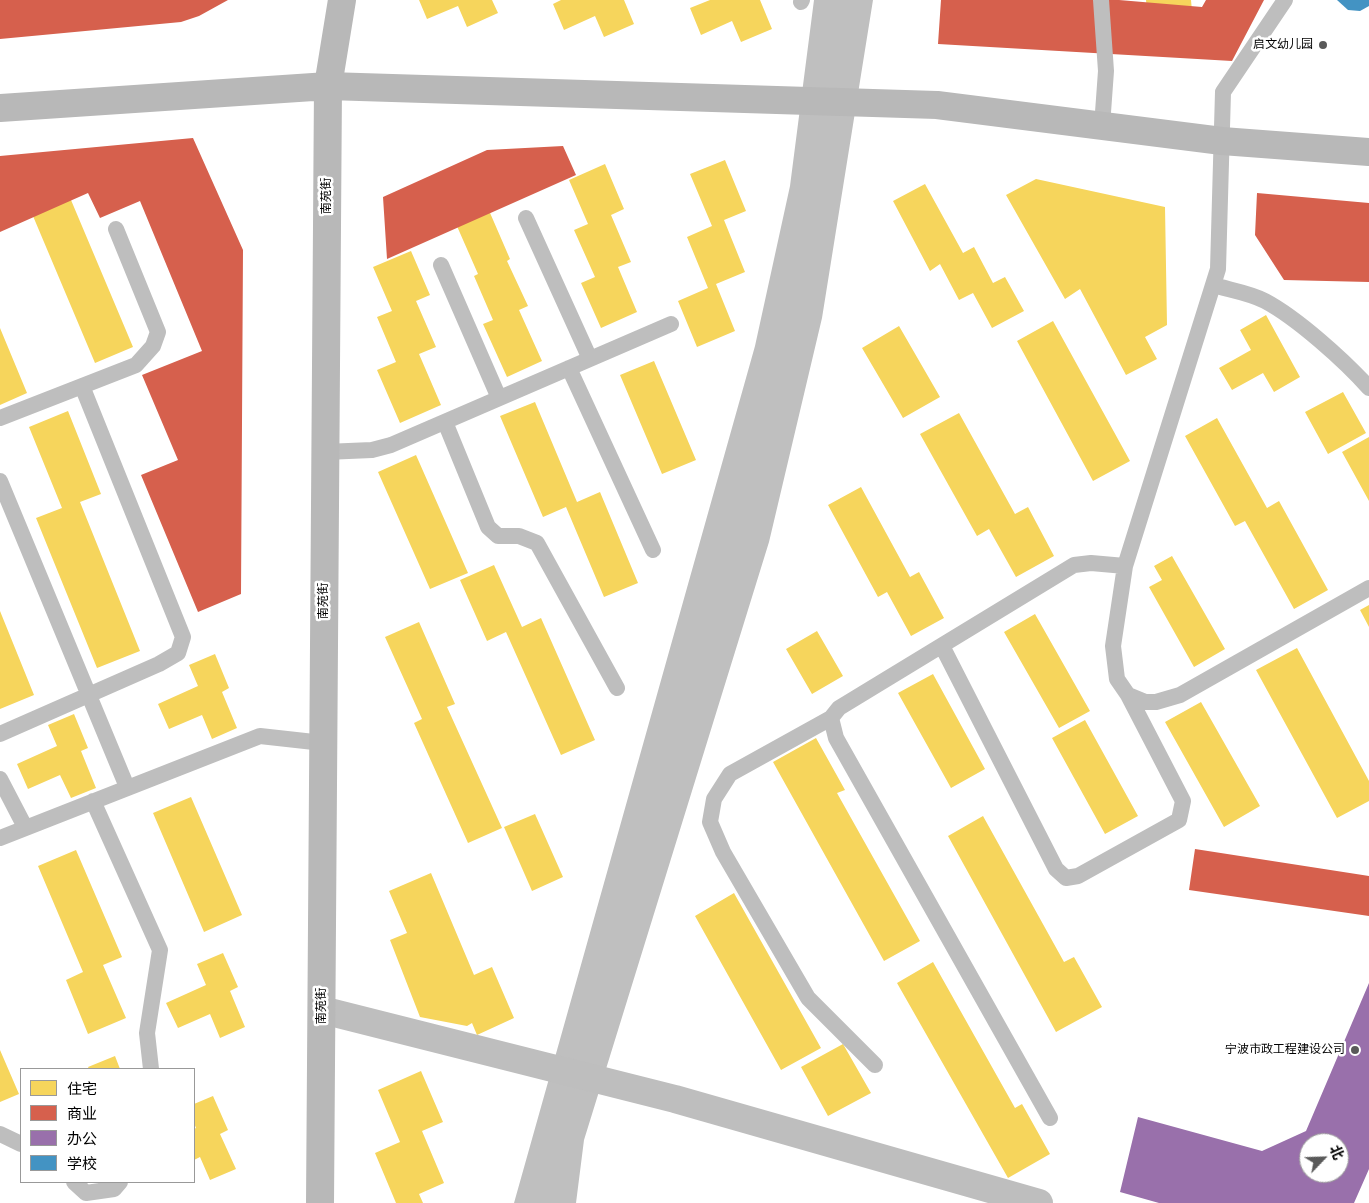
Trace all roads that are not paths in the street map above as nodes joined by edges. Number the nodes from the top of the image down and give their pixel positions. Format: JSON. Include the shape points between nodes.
{"nodes":[{"id":1,"x":342,"y":0,"type":"edge"},
{"id":2,"x":1101,"y":0,"type":"edge"},
{"id":3,"x":1286,"y":0,"type":"edge"},
{"id":4,"x":328,"y":86,"type":"junction"},
{"id":5,"x":0,"y":108,"type":"edge"},
{"id":6,"x":1102,"y":126,"type":"junction"},
{"id":7,"x":1222,"y":141,"type":"junction"},
{"id":8,"x":1369,"y":152,"type":"edge"},
{"id":9,"x":526,"y":218,"type":"dead end"},
{"id":10,"x":116,"y":229,"type":"dead end"},
{"id":11,"x":441,"y":264,"type":"dead end"},
{"id":12,"x":1213,"y":285,"type":"junction"},
{"id":13,"x":671,"y":324,"type":"dead end"},
{"id":14,"x":590,"y":359,"type":"junction"},
{"id":15,"x":569,"y":368,"type":"junction"},
{"id":16,"x":82,"y":386,"type":"junction"},
{"id":17,"x":1369,"y":388,"type":"edge"},
{"id":18,"x":499,"y":398,"type":"junction"},
{"id":19,"x":0,"y":418,"type":"edge"},
{"id":20,"x":445,"y":422,"type":"junction"},
{"id":21,"x":325,"y":452,"type":"junction"},
{"id":22,"x":0,"y":481,"type":"edge"},
{"id":23,"x":653,"y":550,"type":"dead end"},
{"id":24,"x":1125,"y":566,"type":"junction"},
{"id":25,"x":1369,"y":588,"type":"edge"},
{"id":26,"x":942,"y":646,"type":"junction"},
{"id":27,"x":617,"y":688,"type":"dead end"},
{"id":28,"x":89,"y":695,"type":"junction"},
{"id":29,"x":1128,"y":695,"type":"junction"},
{"id":30,"x":831,"y":718,"type":"junction"},
{"id":31,"x":0,"y":734,"type":"edge"},
{"id":32,"x":323,"y":743,"type":"junction"},
{"id":33,"x":0,"y":779,"type":"edge"},
{"id":34,"x":127,"y":787,"type":"junction"},
{"id":35,"x":93,"y":801,"type":"junction"},
{"id":36,"x":25,"y":827,"type":"junction"},
{"id":37,"x":0,"y":838,"type":"edge"},
{"id":38,"x":322,"y":1010,"type":"junction"},
{"id":39,"x":875,"y":1065,"type":"dead end"},
{"id":40,"x":151,"y":1068,"type":"edge"},
{"id":41,"x":1050,"y":1118,"type":"dead end"},
{"id":42,"x":0,"y":1134,"type":"edge"},
{"id":43,"x":20,"y":1144,"type":"edge"},
{"id":44,"x":75,"y":1183,"type":"edge"},
{"id":45,"x":119,"y":1183,"type":"edge"},
{"id":46,"x":320,"y":1203,"type":"edge"},
{"id":47,"x":1039,"y":1203,"type":"edge"}],
"edges":[{"from":1,"to":4,"type":"street","name":"南苑街"},
{"from":2,"to":6,"type":"lane","via":[[1106,71]]},
{"from":3,"to":7,"type":"lane","via":[[1223,92]]},
{"from":4,"to":5,"type":"street"},
{"from":4,"to":6,"type":"street","via":[[937,105]]},
{"from":4,"to":21,"type":"street","name":"南苑街"},
{"from":6,"to":7,"type":"street"},
{"from":7,"to":8,"type":"street"},
{"from":7,"to":12,"type":"lane","via":[[1218,269]]},
{"from":9,"to":14,"type":"lane"},
{"from":10,"to":16,"type":"lane","via":[[158,332],[153,346],[136,365]]},
{"from":11,"to":18,"type":"lane"},
{"from":12,"to":17,"type":"lane","via":[[1264,300],[1354,372]]},
{"from":12,"to":24,"type":"lane"},
{"from":13,"to":14,"type":"lane"},
{"from":14,"to":15,"type":"lane"},
{"from":15,"to":18,"type":"lane"},
{"from":15,"to":23,"type":"lane"},
{"from":16,"to":19,"type":"lane"},
{"from":16,"to":28,"type":"lane","via":[[184,637],[178,653]]},
{"from":18,"to":20,"type":"lane"},
{"from":20,"to":21,"type":"lane","via":[[378,448]]},
{"from":20,"to":27,"type":"lane","via":[[488,527],[498,536],[519,536],[538,543]]},
{"from":21,"to":32,"type":"street","name":"南苑街"},
{"from":22,"to":28,"type":"lane"},
{"from":24,"to":26,"type":"lane","via":[[1074,565]]},
{"from":24,"to":29,"type":"lane","via":[[1113,646],[1117,679]]},
{"from":25,"to":29,"type":"lane","via":[[1180,695],[1156,702],[1145,702]]},
{"from":26,"to":29,"type":"lane","via":[[1056,869],[1066,878],[1078,876],[1179,820],[1183,800]]},
{"from":26,"to":30,"type":"lane","via":[[839,708]]},
{"from":28,"to":31,"type":"lane"},
{"from":28,"to":34,"type":"lane"},
{"from":30,"to":39,"type":"lane","via":[[730,774],[714,799],[710,822],[723,852],[808,998]]},
{"from":30,"to":41,"type":"lane","via":[[836,738]]},
{"from":32,"to":34,"type":"lane","via":[[260,736]]},
{"from":32,"to":38,"type":"street","name":"南苑街"},
{"from":33,"to":36,"type":"lane"},
{"from":34,"to":35,"type":"lane"},
{"from":35,"to":36,"type":"lane"},
{"from":35,"to":40,"type":"lane","via":[[160,950],[147,1033]]},
{"from":36,"to":37,"type":"lane"},
{"from":38,"to":46,"type":"street","name":"南苑街"},
{"from":38,"to":47,"type":"street","via":[[674,1099]]},
{"from":42,"to":43,"type":"lane"},
{"from":44,"to":45,"type":"lane","via":[[86,1193],[114,1189]]}]}
